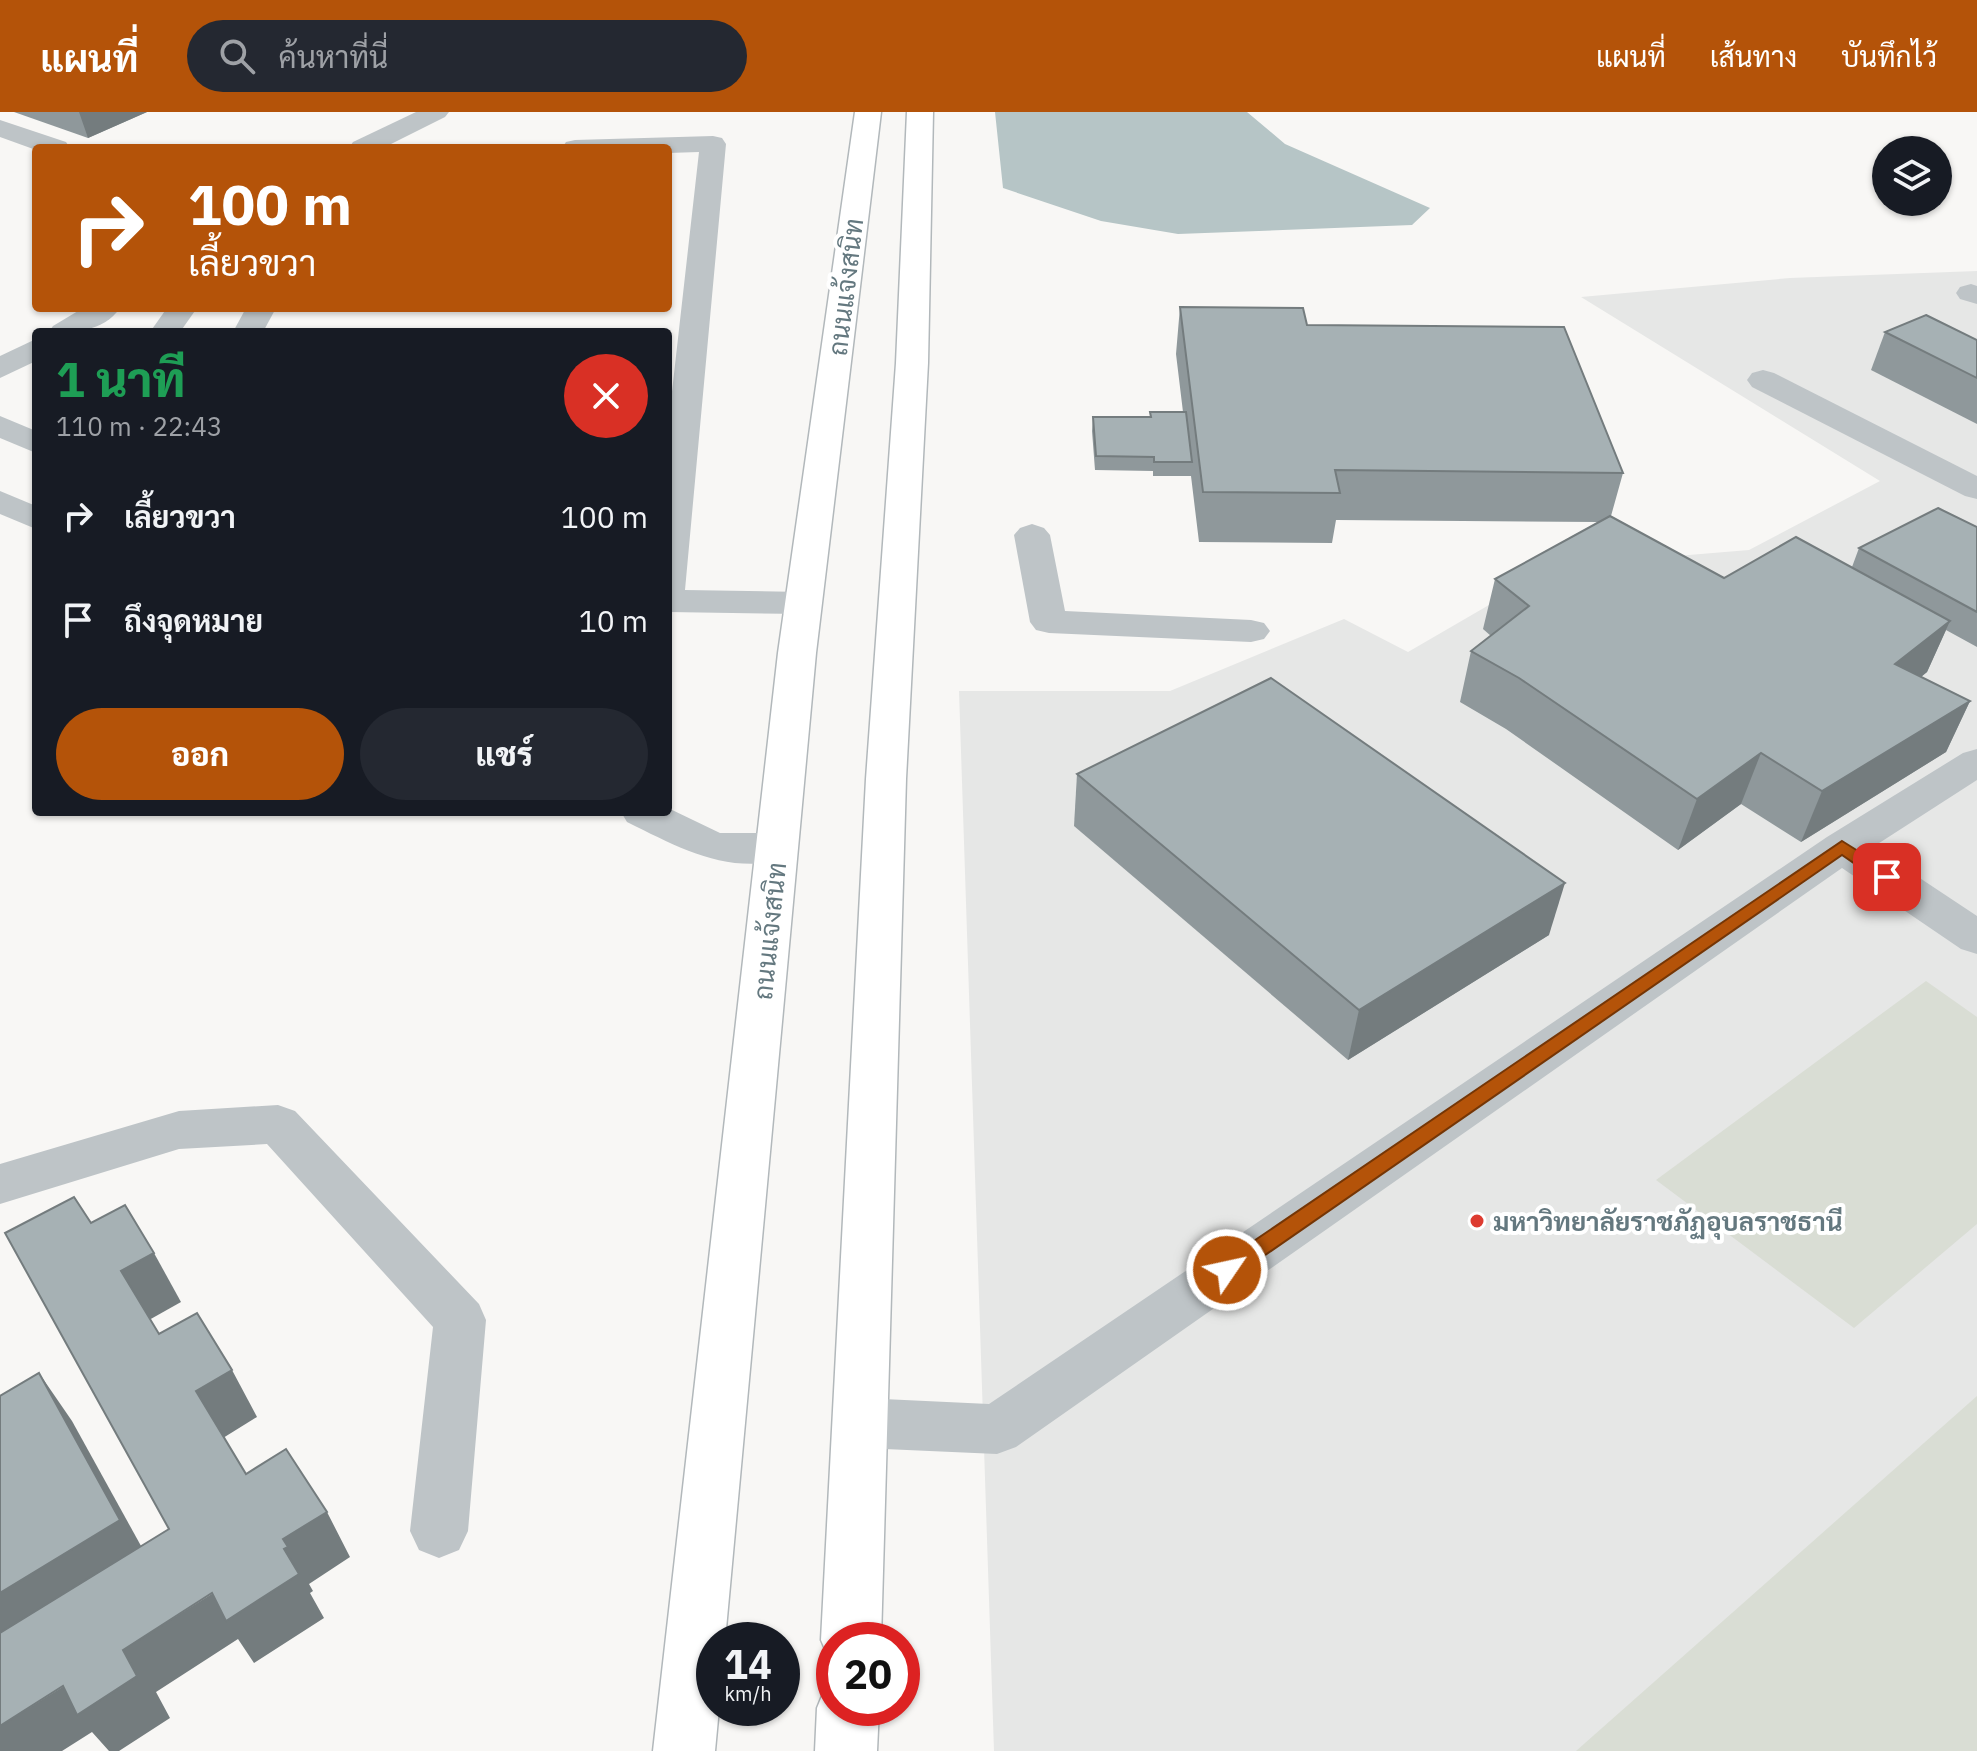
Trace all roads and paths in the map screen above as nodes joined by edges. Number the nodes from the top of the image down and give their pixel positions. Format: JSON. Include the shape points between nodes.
{"nodes":[{"id":1,"x":436,"y":112,"type":"edge"},
{"id":2,"x":868,"y":112,"type":"edge"},
{"id":3,"x":920,"y":112,"type":"edge"},
{"id":4,"x":0,"y":128,"type":"edge"},
{"id":5,"x":46,"y":144,"type":"edge"},
{"id":6,"x":370,"y":144,"type":"edge"},
{"id":7,"x":672,"y":145,"type":"edge"},
{"id":8,"x":98,"y":312,"type":"edge"},
{"id":9,"x":71,"y":328,"type":"edge"},
{"id":10,"x":32,"y":350,"type":"edge"},
{"id":11,"x":0,"y":369,"type":"edge"},
{"id":12,"x":1763,"y":380,"type":"dead end"},
{"id":13,"x":0,"y":426,"type":"edge"},
{"id":14,"x":32,"y":441,"type":"edge"},
{"id":15,"x":1977,"y":489,"type":"edge"},
{"id":16,"x":0,"y":501,"type":"edge"},
{"id":17,"x":32,"y":517,"type":"edge"},
{"id":18,"x":1032,"y":535,"type":"dead end"},
{"id":19,"x":672,"y":549,"type":"edge"},
{"id":20,"x":672,"y":601,"type":"edge"},
{"id":21,"x":804,"y":603,"type":"junction"},
{"id":22,"x":1251,"y":631,"type":"dead end"},
{"id":23,"x":1977,"y":762,"type":"edge"},
{"id":24,"x":650,"y":816,"type":"edge"},
{"id":25,"x":1842,"y":847,"type":"junction"},
{"id":26,"x":777,"y":848,"type":"junction"},
{"id":27,"x":1977,"y":938,"type":"edge"},
{"id":28,"x":0,"y":1184,"type":"edge"},
{"id":29,"x":862,"y":1423,"type":"junction"},
{"id":30,"x":439,"y":1531,"type":"dead end"},
{"id":31,"x":852,"y":1622,"type":"edge"},
{"id":32,"x":847,"y":1726,"type":"edge"},
{"id":33,"x":684,"y":1751,"type":"edge"},
{"id":34,"x":846,"y":1751,"type":"edge"}],
"edges":[{"from":1,"to":6,"type":"street"},
{"from":2,"to":21,"type":"main road","name":"ถนนแจ้งสนิท"},
{"from":3,"to":29,"type":"main road","via":[[912,363],[886,779]]},
{"from":4,"to":5,"type":"street"},
{"from":7,"to":19,"type":"street","via":[[713,144]]},
{"from":8,"to":9,"type":"street"},
{"from":10,"to":11,"type":"street"},
{"from":12,"to":15,"type":"street"},
{"from":13,"to":14,"type":"street"},
{"from":16,"to":17,"type":"street"},
{"from":18,"to":22,"type":"street","via":[[1049,622]]},
{"from":20,"to":21,"type":"street"},
{"from":21,"to":26,"type":"main road","name":"ถนนแจ้งสนิท"},
{"from":23,"to":25,"type":"street"},
{"from":24,"to":26,"type":"street","via":[[714,847]]},
{"from":25,"to":27,"type":"street"},
{"from":25,"to":29,"type":"street","via":[[997,1429]]},
{"from":26,"to":33,"type":"main road","name":"ถนนแจ้งสนิท"},
{"from":28,"to":30,"type":"street","via":[[179,1130],[278,1124],[460,1320]]},
{"from":29,"to":31,"type":"main road"},
{"from":32,"to":34,"type":"main road"}]}
